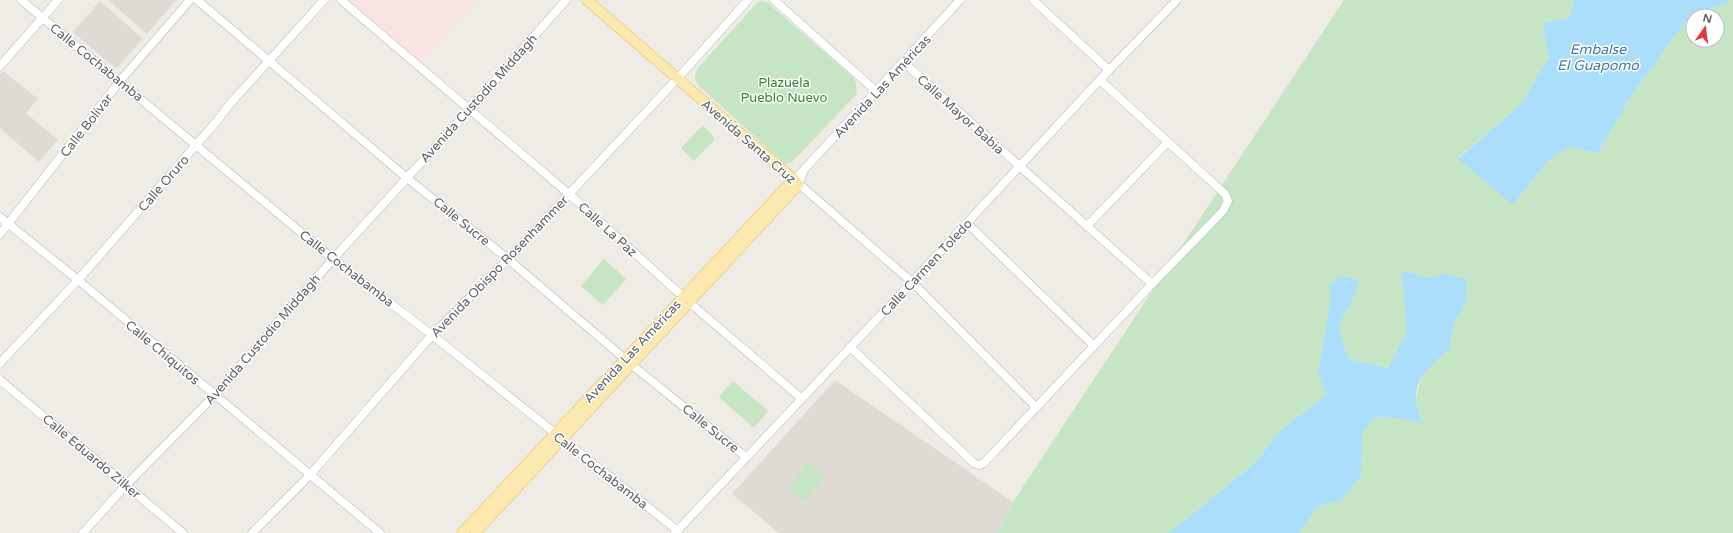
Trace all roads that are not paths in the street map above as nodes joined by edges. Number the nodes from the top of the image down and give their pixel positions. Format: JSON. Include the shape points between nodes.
{"nodes":[{"id":1,"x":21,"y":0,"type":"edge"},
{"id":2,"x":58,"y":0,"type":"edge"},
{"id":3,"x":190,"y":0,"type":"edge"},
{"id":4,"x":197,"y":0,"type":"edge"},
{"id":5,"x":324,"y":0,"type":"edge"},
{"id":6,"x":341,"y":0,"type":"edge"},
{"id":7,"x":566,"y":0,"type":"edge"},
{"id":8,"x":587,"y":0,"type":"edge"},
{"id":9,"x":748,"y":0,"type":"edge"},
{"id":10,"x":774,"y":0,"type":"edge"},
{"id":11,"x":960,"y":0,"type":"edge"},
{"id":12,"x":1033,"y":0,"type":"edge"},
{"id":13,"x":1176,"y":0,"type":"edge"},
{"id":14,"x":42,"y":17,"type":"junction"},
{"id":15,"x":269,"y":62,"type":"junction"},
{"id":16,"x":903,"y":62,"type":"junction"},
{"id":17,"x":0,"y":66,"type":"edge"},
{"id":18,"x":1109,"y":70,"type":"junction"},
{"id":19,"x":677,"y":79,"type":"junction"},
{"id":20,"x":1100,"y":80,"type":"junction"},
{"id":21,"x":120,"y":81,"type":"junction"},
{"id":22,"x":876,"y":91,"type":"junction"},
{"id":23,"x":469,"y":110,"type":"junction"},
{"id":24,"x":1168,"y":142,"type":"junction"},
{"id":25,"x":196,"y":145,"type":"junction"},
{"id":26,"x":1020,"y":166,"type":"junction"},
{"id":27,"x":407,"y":178,"type":"junction"},
{"id":28,"x":796,"y":181,"type":"junction"},
{"id":29,"x":569,"y":194,"type":"junction"},
{"id":30,"x":0,"y":217,"type":"edge"},
{"id":31,"x":967,"y":223,"type":"junction"},
{"id":32,"x":8,"y":224,"type":"junction"},
{"id":33,"x":1087,"y":226,"type":"junction"},
{"id":34,"x":0,"y":234,"type":"edge"},
{"id":35,"x":508,"y":258,"type":"junction"},
{"id":36,"x":333,"y":259,"type":"junction"},
{"id":37,"x":78,"y":280,"type":"junction"},
{"id":38,"x":912,"y":282,"type":"junction"},
{"id":39,"x":1152,"y":284,"type":"junction"},
{"id":40,"x":687,"y":300,"type":"junction"},
{"id":41,"x":432,"y":335,"type":"junction"},
{"id":42,"x":1094,"y":346,"type":"junction"},
{"id":43,"x":850,"y":347,"type":"junction"},
{"id":44,"x":629,"y":362,"type":"junction"},
{"id":45,"x":0,"y":363,"type":"edge"},
{"id":46,"x":0,"y":380,"type":"edge"},
{"id":47,"x":215,"y":395,"type":"junction"},
{"id":48,"x":801,"y":398,"type":"junction"},
{"id":49,"x":1036,"y":407,"type":"junction"},
{"id":50,"x":558,"y":436,"type":"junction"},
{"id":51,"x":746,"y":457,"type":"junction"},
{"id":52,"x":310,"y":475,"type":"junction"},
{"id":53,"x":126,"y":485,"type":"junction"},
{"id":54,"x":677,"y":532,"type":"edge"},
{"id":55,"x":84,"y":533,"type":"edge"},
{"id":56,"x":183,"y":533,"type":"edge"},
{"id":57,"x":252,"y":533,"type":"edge"},
{"id":58,"x":380,"y":533,"type":"edge"},
{"id":59,"x":462,"y":533,"type":"edge"},
{"id":60,"x":475,"y":533,"type":"edge"}],
"edges":[{"from":1,"to":14,"type":"street","name":"Calle Cochabamba"},
{"from":2,"to":14,"type":"street"},
{"from":3,"to":21,"type":"street","name":"Calle Bolívar"},
{"from":4,"to":15,"type":"street","name":"Calle Sucre"},
{"from":5,"to":15,"type":"street","name":"Calle Oruro"},
{"from":6,"to":23,"type":"street","name":"Calle La Paz"},
{"from":7,"to":23,"type":"street","name":"Avenida Custodio Middagh"},
{"from":8,"to":19,"type":"main road","name":"Avenida Santa Cruz"},
{"from":9,"to":19,"type":"street","name":"Avenida Obispo Rosenhammer"},
{"from":10,"to":22,"type":"street"},
{"from":11,"to":16,"type":"street","name":"Avenida Las Américas"},
{"from":12,"to":18,"type":"street"},
{"from":13,"to":18,"type":"street","name":"Calle Carmen Toledo"},
{"from":14,"to":17,"type":"street"},
{"from":14,"to":21,"type":"street","name":"Calle Cochabamba"},
{"from":15,"to":25,"type":"street","name":"Calle Oruro"},
{"from":15,"to":27,"type":"street","name":"Calle Sucre"},
{"from":16,"to":22,"type":"street","name":"Avenida Las Américas"},
{"from":16,"to":26,"type":"street","name":"Calle Mayor Babia"},
{"from":18,"to":20,"type":"street","name":"Calle Carmen Toledo"},
{"from":19,"to":28,"type":"main road","name":"Avenida Santa Cruz"},
{"from":19,"to":29,"type":"street","name":"Avenida Obispo Rosenhammer"},
{"from":20,"to":24,"type":"street"},
{"from":20,"to":26,"type":"street","name":"Calle Carmen Toledo"},
{"from":21,"to":25,"type":"street","name":"Calle Cochabamba"},
{"from":21,"to":32,"type":"street","name":"Calle Bolívar"},
{"from":22,"to":28,"type":"street","name":"Avenida Las Américas"},
{"from":23,"to":27,"type":"street","name":"Avenida Custodio Middagh"},
{"from":23,"to":29,"type":"street","name":"Calle La Paz"},
{"from":24,"to":33,"type":"street"},
{"from":24,"to":39,"type":"street","via":[[1225,194],[1228,201],[1223,211]]},
{"from":25,"to":36,"type":"street","name":"Calle Cochabamba"},
{"from":25,"to":37,"type":"street","name":"Calle Oruro"},
{"from":26,"to":31,"type":"street","name":"Calle Carmen Toledo"},
{"from":26,"to":33,"type":"street","name":"Calle Mayor Babia"},
{"from":27,"to":35,"type":"street","name":"Calle Sucre"},
{"from":27,"to":36,"type":"street","name":"Avenida Custodio Middagh"},
{"from":28,"to":38,"type":"street","name":"Avenida Santa Cruz"},
{"from":28,"to":40,"type":"main road","name":"Avenida Las Américas"},
{"from":29,"to":35,"type":"street","name":"Avenida Obispo Rosenhammer"},
{"from":29,"to":40,"type":"street","name":"Calle La Paz"},
{"from":30,"to":32,"type":"street","name":"Calle Chiquitos"},
{"from":31,"to":38,"type":"street","name":"Calle Carmen Toledo"},
{"from":31,"to":42,"type":"street"},
{"from":32,"to":34,"type":"street","name":"Calle Bolívar"},
{"from":32,"to":37,"type":"street","name":"Calle Chiquitos"},
{"from":33,"to":39,"type":"street","name":"Calle Mayor Babia"},
{"from":35,"to":41,"type":"street","name":"Avenida Obispo Rosenhammer"},
{"from":35,"to":44,"type":"street","name":"Calle Sucre"},
{"from":36,"to":41,"type":"street","name":"Calle Cochabamba"},
{"from":36,"to":47,"type":"street","name":"Avenida Custodio Middagh"},
{"from":37,"to":45,"type":"street","name":"Calle Oruro"},
{"from":37,"to":47,"type":"street","name":"Calle Chiquitos"},
{"from":38,"to":43,"type":"street","name":"Calle Carmen Toledo"},
{"from":38,"to":49,"type":"street","name":"Avenida Santa Cruz"},
{"from":39,"to":42,"type":"street"},
{"from":40,"to":44,"type":"main road","name":"Avenida Las Américas"},
{"from":40,"to":48,"type":"street","name":"Calle La Paz"},
{"from":41,"to":50,"type":"street","name":"Calle Cochabamba"},
{"from":41,"to":52,"type":"street","name":"Avenida Obispo Rosenhammer"},
{"from":42,"to":49,"type":"street"},
{"from":43,"to":48,"type":"street","name":"Calle Carmen Toledo"},
{"from":43,"to":49,"type":"street","via":[[974,463],[984,463]]},
{"from":44,"to":50,"type":"main road","name":"Avenida Las Américas"},
{"from":44,"to":51,"type":"street","name":"Calle Sucre"},
{"from":46,"to":53,"type":"street","name":"Calle Eduardo Zilker"},
{"from":47,"to":52,"type":"street","name":"Calle Chiquitos"},
{"from":47,"to":53,"type":"street","name":"Avenida Custodio Middagh"},
{"from":48,"to":51,"type":"street","name":"Calle Carmen Toledo"},
{"from":50,"to":54,"type":"street","name":"Calle Cochabamba"},
{"from":50,"to":59,"type":"main road","name":"Avenida Las Américas"},
{"from":50,"to":60,"type":"main road","name":"Avenida Las Américas"},
{"from":51,"to":54,"type":"street","name":"Calle Carmen Toledo"},
{"from":52,"to":57,"type":"street","name":"Avenida Obispo Rosenhammer"},
{"from":52,"to":58,"type":"street","name":"Calle Chiquitos"},
{"from":53,"to":55,"type":"street","name":"Avenida Custodio Middagh"},
{"from":53,"to":56,"type":"street","name":"Calle Eduardo Zilker"}]}
